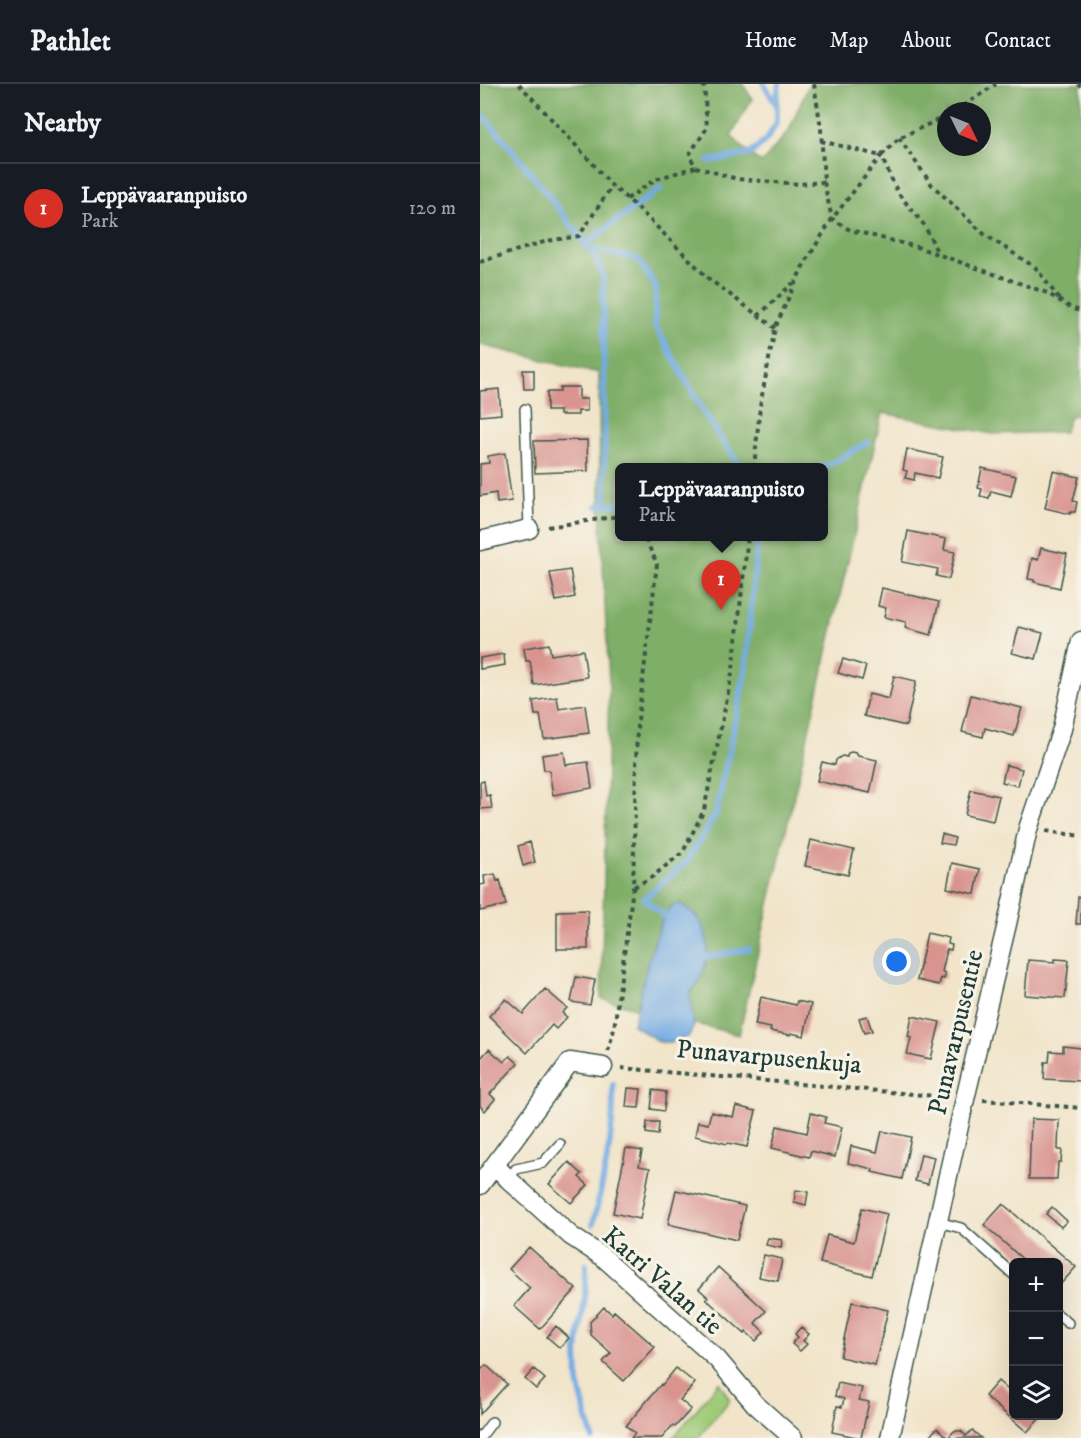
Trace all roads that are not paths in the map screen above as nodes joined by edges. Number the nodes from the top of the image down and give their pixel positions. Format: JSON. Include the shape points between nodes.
{"nodes":[{"id":1,"x":525,"y":409,"type":"dead end"},
{"id":2,"x":529,"y":529,"type":"joint"},
{"id":3,"x":480,"y":541,"type":"edge"},
{"id":4,"x":1081,"y":641,"type":"edge"},
{"id":5,"x":603,"y":1067,"type":"road end"},
{"id":6,"x":560,"y":1144,"type":"dead end"},
{"id":7,"x":495,"y":1165,"type":"junction"},
{"id":8,"x":508,"y":1179,"type":"junction"},
{"id":9,"x":480,"y":1185,"type":"edge"},
{"id":10,"x":938,"y":1222,"type":"junction"},
{"id":11,"x":1009,"y":1271,"type":"edge"},
{"id":12,"x":1063,"y":1319,"type":"edge"},
{"id":13,"x":1068,"y":1323,"type":"dead end"},
{"id":14,"x":492,"y":1422,"type":"dead end"},
{"id":15,"x":480,"y":1438,"type":"edge"},
{"id":16,"x":793,"y":1438,"type":"edge"},
{"id":17,"x":890,"y":1438,"type":"edge"}],
"edges":[{"from":1,"to":2,"type":"lane"},
{"from":2,"to":3,"type":"street"},
{"from":4,"to":10,"type":"street","name":"Punavarpusentie","via":[[1062,729],[1028,829]]},
{"from":5,"to":7,"type":"street","via":[[570,1062]]},
{"from":6,"to":8,"type":"lane","via":[[543,1163],[516,1169]]},
{"from":7,"to":8,"type":"street","name":"Katri Valan tie"},
{"from":7,"to":9,"type":"street"},
{"from":8,"to":16,"type":"street","name":"Katri Valan tie","via":[[717,1359],[755,1404]]},
{"from":10,"to":11,"type":"lane","via":[[961,1228]]},
{"from":10,"to":17,"type":"street","name":"Punavarpusentie"},
{"from":12,"to":13,"type":"lane"},
{"from":14,"to":15,"type":"lane"}]}
